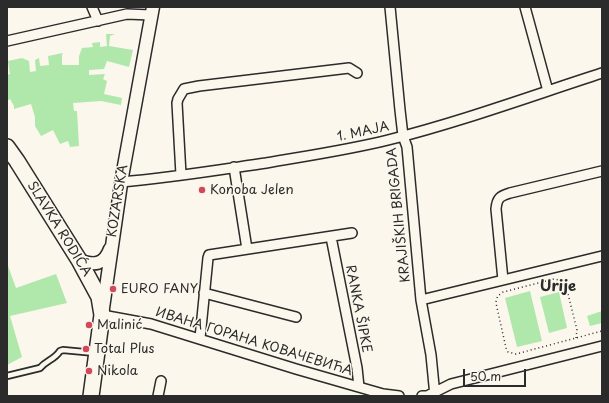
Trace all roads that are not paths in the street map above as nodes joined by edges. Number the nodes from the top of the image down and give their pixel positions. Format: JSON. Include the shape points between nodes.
{"nodes":[{"id":1,"x":92,"y":7,"type":"edge"},
{"id":2,"x":390,"y":7,"type":"edge"},
{"id":3,"x":526,"y":7,"type":"edge"},
{"id":4,"x":152,"y":11,"type":"edge"},
{"id":5,"x":98,"y":21,"type":"junction"},
{"id":6,"x":7,"y":41,"type":"edge"},
{"id":7,"x":357,"y":73,"type":"dead end"},
{"id":8,"x":602,"y":73,"type":"edge"},
{"id":9,"x":548,"y":91,"type":"junction"},
{"id":10,"x":403,"y":136,"type":"junction"},
{"id":11,"x":7,"y":147,"type":"edge"},
{"id":12,"x":234,"y":168,"type":"junction"},
{"id":13,"x":602,"y":171,"type":"edge"},
{"id":14,"x":181,"y":175,"type":"junction"},
{"id":15,"x":121,"y":182,"type":"junction"},
{"id":16,"x":352,"y":234,"type":"dead end"},
{"id":17,"x":331,"y":237,"type":"junction"},
{"id":18,"x":111,"y":248,"type":"junction"},
{"id":19,"x":247,"y":249,"type":"junction"},
{"id":20,"x":602,"y":256,"type":"edge"},
{"id":21,"x":79,"y":260,"type":"junction"},
{"id":22,"x":503,"y":280,"type":"junction"},
{"id":23,"x":204,"y":293,"type":"junction"},
{"id":24,"x":421,"y":300,"type":"junction"},
{"id":25,"x":102,"y":315,"type":"junction"},
{"id":26,"x":296,"y":317,"type":"dead end"},
{"id":27,"x":200,"y":338,"type":"junction"},
{"id":28,"x":602,"y":346,"type":"edge"},
{"id":29,"x":97,"y":354,"type":"junction"},
{"id":30,"x":7,"y":376,"type":"edge"},
{"id":31,"x":161,"y":381,"type":"dead end"},
{"id":32,"x":359,"y":387,"type":"junction"},
{"id":33,"x":368,"y":393,"type":"edge"},
{"id":34,"x":435,"y":393,"type":"edge"},
{"id":35,"x":91,"y":396,"type":"edge"},
{"id":36,"x":158,"y":396,"type":"edge"},
{"id":37,"x":399,"y":396,"type":"edge"},
{"id":38,"x":422,"y":396,"type":"edge"}],
"edges":[{"from":1,"to":5,"type":"street"},
{"from":2,"to":10,"type":"street","name":"KRAJIŠKIH BRIGADA"},
{"from":3,"to":9,"type":"street"},
{"from":4,"to":5,"type":"street"},
{"from":4,"to":15,"type":"street","name":"KOZARSKA"},
{"from":5,"to":6,"type":"street"},
{"from":7,"to":14,"type":"street","via":[[349,68],[184,89],[177,103]]},
{"from":8,"to":9,"type":"street","name":"1. МАЈА"},
{"from":9,"to":10,"type":"street","name":"1. МАЈА"},
{"from":10,"to":12,"type":"street","name":"1. МАЈА","via":[[327,153]]},
{"from":10,"to":24,"type":"street","name":"KRAJIŠKIH BRIGADA","via":[[407,147]]},
{"from":11,"to":21,"type":"main road","name":"SLAVKA RODIĆA"},
{"from":12,"to":14,"type":"street","name":"1. МАЈА"},
{"from":12,"to":19,"type":"street"},
{"from":13,"to":22,"type":"street","via":[[500,197],[496,208]]},
{"from":14,"to":15,"type":"street","name":"1. МАЈА"},
{"from":15,"to":18,"type":"street","name":"KOZARSKA"},
{"from":16,"to":17,"type":"street"},
{"from":17,"to":19,"type":"street"},
{"from":17,"to":32,"type":"street","name":"RANKA ŠIPKE"},
{"from":18,"to":21,"type":"street","via":[[108,256],[100,262],[89,264]]},
{"from":18,"to":25,"type":"street","name":"KOZARSKA"},
{"from":19,"to":23,"type":"street","via":[[210,255]]},
{"from":20,"to":22,"type":"street"},
{"from":21,"to":25,"type":"main road","name":"SLAVKA RODIĆA","via":[[96,290]]},
{"from":22,"to":24,"type":"street"},
{"from":23,"to":26,"type":"street"},
{"from":23,"to":27,"type":"street"},
{"from":24,"to":34,"type":"street","name":"KRAJIŠKIH BRIGADA"},
{"from":25,"to":27,"type":"street","name":"ИВАНА ГОРАНА КОВАЧЕВИЋА","via":[[151,324]]},
{"from":25,"to":29,"type":"main road","name":"KOZARSKA"},
{"from":27,"to":32,"type":"street","name":"ИВАНА ГОРАНА КОВАЧЕВИЋА"},
{"from":28,"to":34,"type":"street","via":[[451,384]]},
{"from":29,"to":30,"type":"lane","via":[[63,350],[43,363],[40,368]]},
{"from":29,"to":35,"type":"main road","name":"KOZARSKA"},
{"from":31,"to":36,"type":"street"},
{"from":32,"to":33,"type":"street","name":"ИВАНА ГОРАНА КОВАЧЕВИЋА"},
{"from":33,"to":37,"type":"street","name":"ИВАНА ГОРАНА КОВАЧЕВИЋА"},
{"from":34,"to":38,"type":"street"}]}
